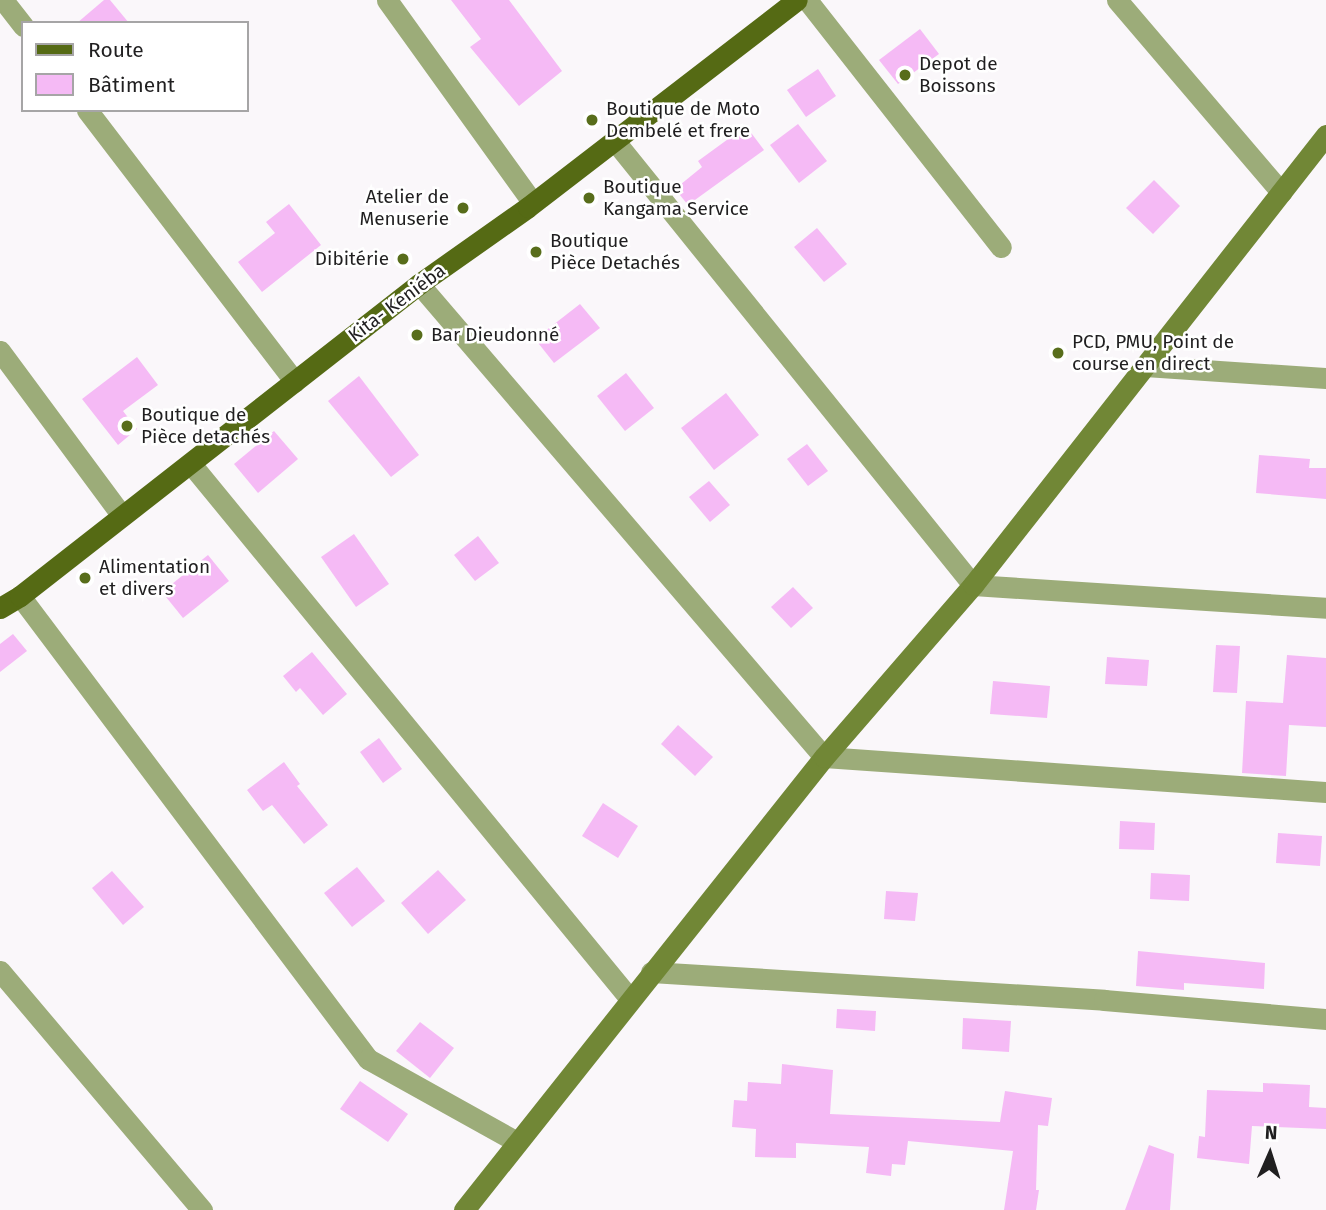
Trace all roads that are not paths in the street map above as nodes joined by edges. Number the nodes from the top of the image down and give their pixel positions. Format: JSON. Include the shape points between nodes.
{"nodes":[{"id":1,"x":3,"y":0,"type":"edge"},
{"id":2,"x":387,"y":0,"type":"edge"},
{"id":3,"x":797,"y":0,"type":"edge"},
{"id":4,"x":807,"y":0,"type":"edge"},
{"id":5,"x":1117,"y":0,"type":"edge"},
{"id":6,"x":21,"y":23,"type":"edge"},
{"id":7,"x":89,"y":112,"type":"edge"},
{"id":8,"x":1326,"y":135,"type":"edge"},
{"id":9,"x":614,"y":140,"type":"junction"},
{"id":10,"x":1281,"y":192,"type":"junction"},
{"id":11,"x":533,"y":202,"type":"junction"},
{"id":12,"x":1001,"y":247,"type":"dead end"},
{"id":13,"x":419,"y":284,"type":"junction"},
{"id":14,"x":0,"y":351,"type":"edge"},
{"id":15,"x":1145,"y":366,"type":"junction"},
{"id":16,"x":1326,"y":378,"type":"edge"},
{"id":17,"x":295,"y":382,"type":"junction"},
{"id":18,"x":191,"y":464,"type":"junction"},
{"id":19,"x":122,"y":516,"type":"junction"},
{"id":20,"x":972,"y":585,"type":"junction"},
{"id":21,"x":20,"y":596,"type":"junction"},
{"id":22,"x":0,"y":608,"type":"edge"},
{"id":23,"x":1326,"y":608,"type":"edge"},
{"id":24,"x":824,"y":757,"type":"junction"},
{"id":25,"x":1326,"y":792,"type":"edge"},
{"id":26,"x":0,"y":971,"type":"edge"},
{"id":27,"x":651,"y":972,"type":"junction"},
{"id":28,"x":630,"y":999,"type":"junction"},
{"id":29,"x":1326,"y":1019,"type":"edge"},
{"id":30,"x":517,"y":1142,"type":"junction"},
{"id":31,"x":202,"y":1210,"type":"edge"},
{"id":32,"x":464,"y":1210,"type":"edge"}],
"edges":[{"from":1,"to":6,"type":"street"},
{"from":2,"to":11,"type":"street"},
{"from":3,"to":9,"type":"main road","name":"Kita- Keniéba"},
{"from":4,"to":12,"type":"street"},
{"from":5,"to":10,"type":"street"},
{"from":7,"to":17,"type":"street"},
{"from":8,"to":10,"type":"street"},
{"from":9,"to":11,"type":"main road","name":"Kita- Keniéba"},
{"from":9,"to":20,"type":"street"},
{"from":10,"to":15,"type":"street"},
{"from":11,"to":13,"type":"main road","name":"Kita- Keniéba"},
{"from":13,"to":17,"type":"main road","name":"Kita- Keniéba"},
{"from":13,"to":24,"type":"street"},
{"from":14,"to":19,"type":"street"},
{"from":15,"to":16,"type":"street"},
{"from":15,"to":20,"type":"street"},
{"from":17,"to":18,"type":"main road","name":"Kita- Keniéba"},
{"from":18,"to":19,"type":"main road","name":"Kita- Keniéba"},
{"from":18,"to":28,"type":"street"},
{"from":19,"to":21,"type":"main road","name":"Kita- Keniéba"},
{"from":20,"to":23,"type":"street"},
{"from":20,"to":24,"type":"street"},
{"from":21,"to":22,"type":"main road","name":"Kita- Keniéba"},
{"from":21,"to":30,"type":"street","via":[[368,1059]]},
{"from":24,"to":25,"type":"street"},
{"from":24,"to":27,"type":"street"},
{"from":26,"to":31,"type":"street"},
{"from":27,"to":28,"type":"street"},
{"from":27,"to":29,"type":"street","via":[[1104,1000]]},
{"from":28,"to":30,"type":"street"},
{"from":30,"to":32,"type":"street"}]}
